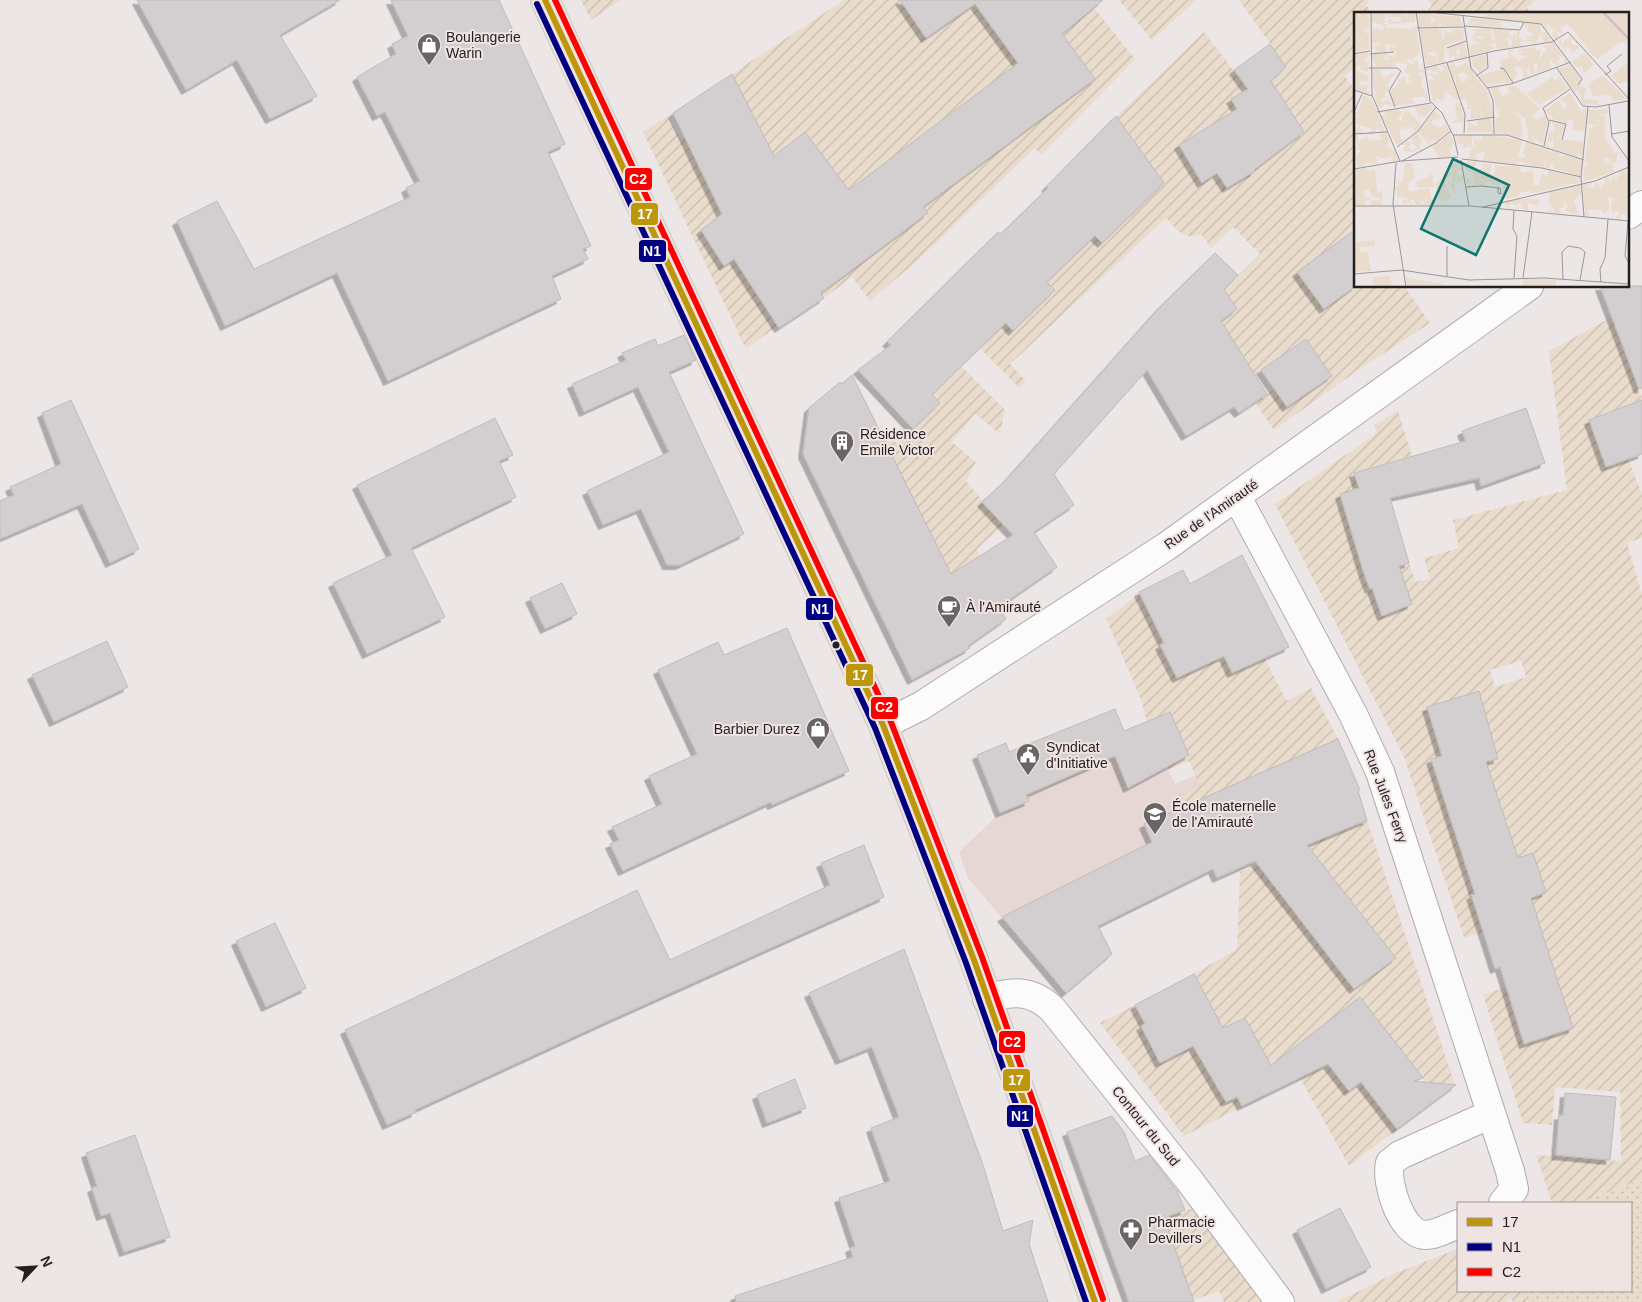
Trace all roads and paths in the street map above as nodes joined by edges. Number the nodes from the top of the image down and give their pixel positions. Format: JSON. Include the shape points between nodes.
{"nodes":[{"id":1,"x":545,"y":0,"type":"edge"},
{"id":2,"x":1642,"y":205,"type":"edge"},
{"id":3,"x":1630,"y":214,"type":"edge"},
{"id":4,"x":1525,"y":288,"type":"edge"},
{"id":5,"x":1237,"y":497,"type":"junction"},
{"id":6,"x":883,"y":725,"type":"junction"},
{"id":7,"x":987,"y":998,"type":"junction"},
{"id":8,"x":1491,"y":1114,"type":"junction"},
{"id":9,"x":1504,"y":1202,"type":"edge"},
{"id":10,"x":1457,"y":1224,"type":"edge"},
{"id":11,"x":1096,"y":1302,"type":"edge"},
{"id":12,"x":1280,"y":1302,"type":"edge"}],
"edges":[{"from":1,"to":6,"type":"main road"},
{"from":2,"to":3,"type":"street"},
{"from":4,"to":5,"type":"street","name":"Rue de l'Amirauté"},
{"from":5,"to":6,"type":"street","name":"Rue de l'Amirauté","via":[[1144,562],[934,698]]},
{"from":5,"to":8,"type":"street","name":"Rue Jules Ferry","via":[[1353,714],[1380,772]]},
{"from":6,"to":7,"type":"main road"},
{"from":7,"to":11,"type":"main road"},
{"from":7,"to":12,"type":"street","name":"Contour du Sud","via":[[1010,992],[1023,993],[1053,1010],[1184,1174]]},
{"from":8,"to":9,"type":"street","name":"Rue Jules Ferry","via":[[1514,1189]]},
{"from":8,"to":10,"type":"street","via":[[1400,1155],[1390,1163],[1389,1179],[1401,1216],[1414,1232],[1425,1235],[1437,1233]]}]}
